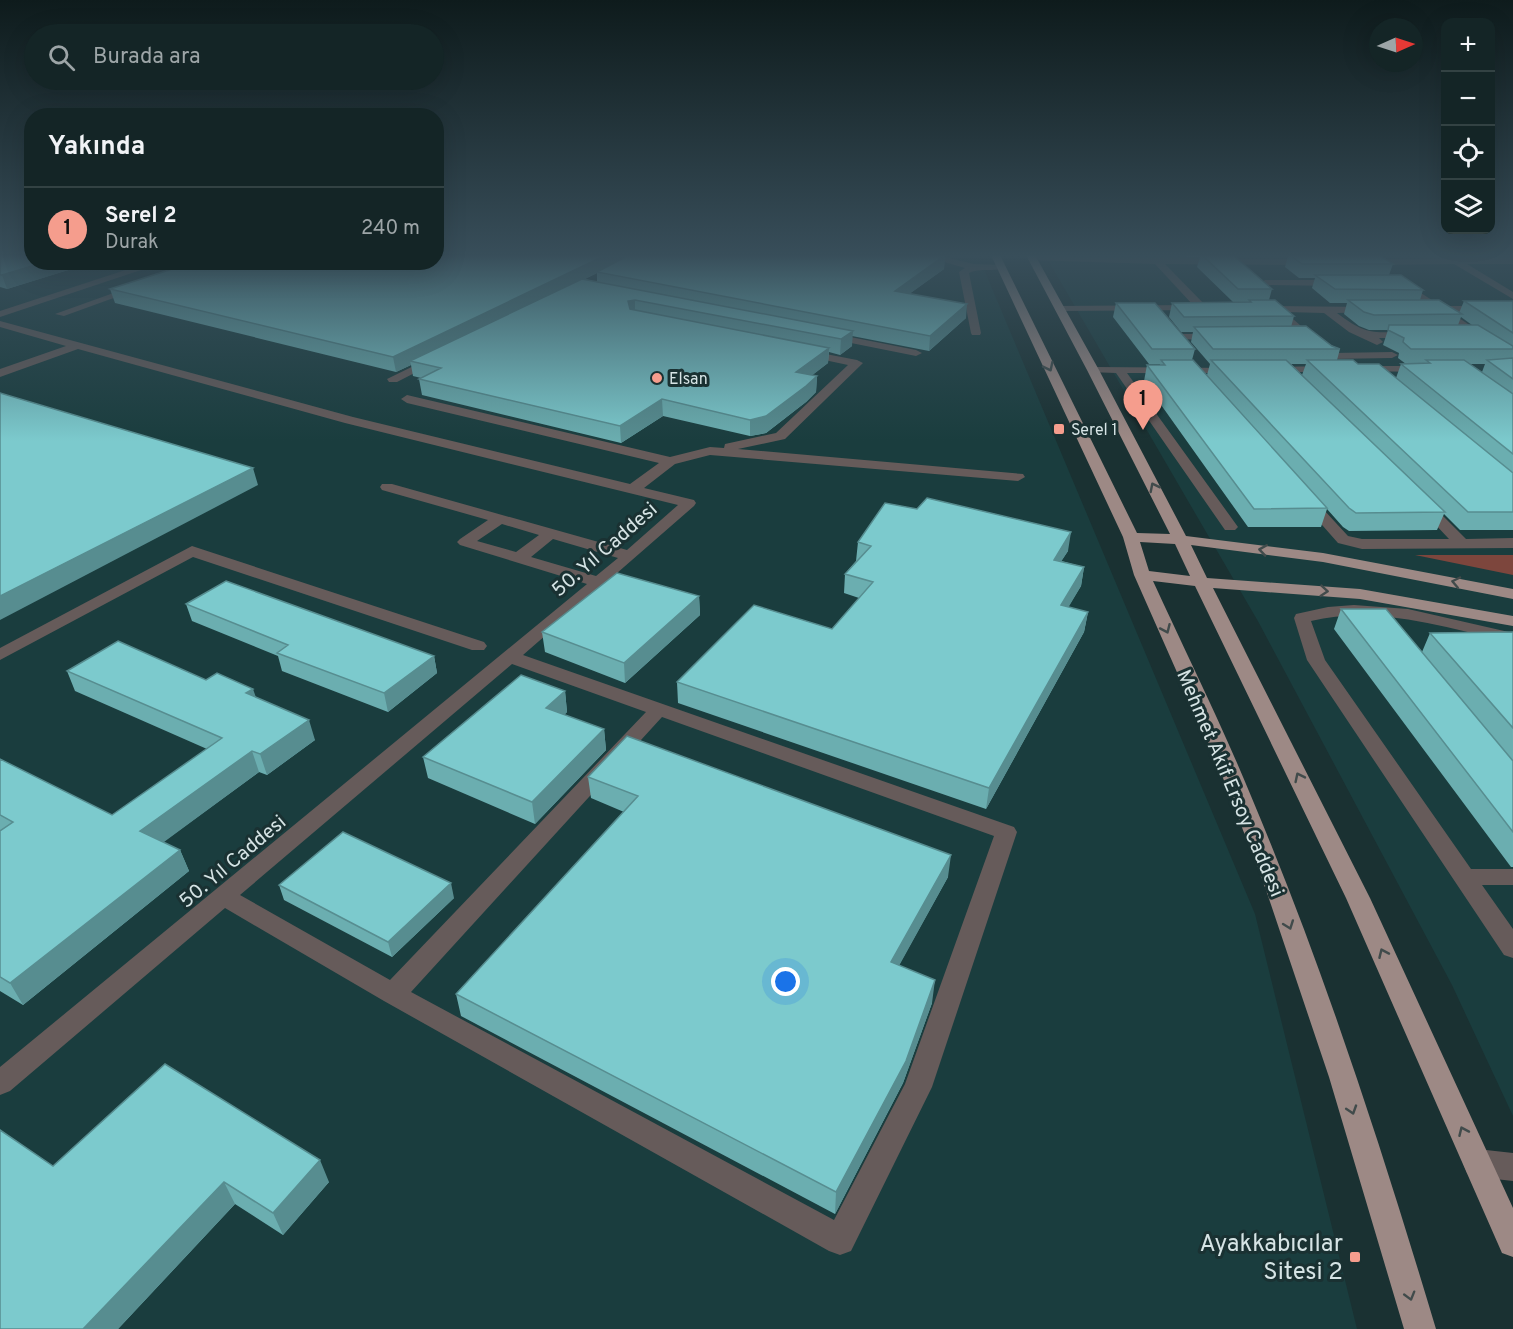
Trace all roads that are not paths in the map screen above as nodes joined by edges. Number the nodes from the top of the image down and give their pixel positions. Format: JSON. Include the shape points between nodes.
{"nodes":[{"id":1,"x":973,"y":317,"type":"edge"},
{"id":2,"x":1025,"y":317,"type":"edge"},
{"id":3,"x":1064,"y":317,"type":"edge"},
{"id":4,"x":1160,"y":317,"type":"edge"},
{"id":5,"x":1285,"y":317,"type":"edge"},
{"id":6,"x":1336,"y":317,"type":"edge"},
{"id":7,"x":1452,"y":317,"type":"edge"},
{"id":8,"x":0,"y":324,"type":"edge"},
{"id":9,"x":976,"y":333,"type":"dead end"},
{"id":10,"x":1455,"y":334,"type":"edge"},
{"id":11,"x":1476,"y":334,"type":"junction"},
{"id":12,"x":823,"y":335,"type":"edge"},
{"id":13,"x":1368,"y":335,"type":"junction"},
{"id":14,"x":1422,"y":335,"type":"edge"},
{"id":15,"x":1284,"y":336,"type":"edge"},
{"id":16,"x":1307,"y":336,"type":"junction"},
{"id":17,"x":1224,"y":337,"type":"edge"},
{"id":18,"x":75,"y":346,"type":"junction"},
{"id":19,"x":798,"y":352,"type":"edge"},
{"id":20,"x":916,"y":352,"type":"edge"},
{"id":21,"x":445,"y":354,"type":"edge"},
{"id":22,"x":1513,"y":359,"type":"edge"},
{"id":23,"x":1198,"y":367,"type":"junction"},
{"id":24,"x":1373,"y":369,"type":"junction"},
{"id":25,"x":1440,"y":369,"type":"edge"},
{"id":26,"x":1093,"y":370,"type":"junction"},
{"id":27,"x":1119,"y":370,"type":"junction"},
{"id":28,"x":1240,"y":370,"type":"edge"},
{"id":29,"x":1264,"y":370,"type":"edge"},
{"id":30,"x":1287,"y":370,"type":"junction"},
{"id":31,"x":0,"y":374,"type":"edge"},
{"id":32,"x":393,"y":379,"type":"edge"},
{"id":33,"x":1391,"y":384,"type":"edge"},
{"id":34,"x":1304,"y":386,"type":"edge"},
{"id":35,"x":1209,"y":388,"type":"edge"},
{"id":36,"x":407,"y":399,"type":"dead end"},
{"id":37,"x":710,"y":451,"type":"junction"},
{"id":38,"x":670,"y":461,"type":"junction"},
{"id":39,"x":1018,"y":477,"type":"dead end"},
{"id":40,"x":387,"y":487,"type":"dead end"},
{"id":41,"x":1296,"y":487,"type":"edge"},
{"id":42,"x":633,"y":489,"type":"junction"},
{"id":43,"x":1412,"y":494,"type":"edge"},
{"id":44,"x":500,"y":519,"type":"junction"},
{"id":45,"x":1230,"y":528,"type":"dead end"},
{"id":46,"x":551,"y":533,"type":"junction"},
{"id":47,"x":1131,"y":537,"type":"junction"},
{"id":48,"x":1180,"y":539,"type":"junction"},
{"id":49,"x":1462,"y":543,"type":"junction"},
{"id":50,"x":1513,"y":543,"type":"edge"},
{"id":51,"x":630,"y":556,"type":"junction"},
{"id":52,"x":519,"y":558,"type":"junction"},
{"id":53,"x":1142,"y":575,"type":"junction"},
{"id":54,"x":599,"y":582,"type":"junction"},
{"id":55,"x":1203,"y":582,"type":"junction"},
{"id":56,"x":1513,"y":594,"type":"edge"},
{"id":57,"x":1375,"y":611,"type":"junction"},
{"id":58,"x":1390,"y":629,"type":"edge"},
{"id":59,"x":1511,"y":635,"type":"edge"},
{"id":60,"x":478,"y":646,"type":"dead end"},
{"id":61,"x":0,"y":655,"type":"edge"},
{"id":62,"x":510,"y":657,"type":"junction"},
{"id":63,"x":660,"y":708,"type":"junction"},
{"id":64,"x":1465,"y":877,"type":"junction"},
{"id":65,"x":1513,"y":877,"type":"edge"},
{"id":66,"x":222,"y":896,"type":"junction"},
{"id":67,"x":1513,"y":948,"type":"edge"},
{"id":68,"x":393,"y":994,"type":"junction"},
{"id":69,"x":0,"y":1083,"type":"edge"},
{"id":70,"x":1478,"y":1163,"type":"junction"},
{"id":71,"x":1513,"y":1167,"type":"edge"},
{"id":72,"x":1513,"y":1242,"type":"edge"},
{"id":73,"x":1420,"y":1329,"type":"edge"}],
"edges":[{"from":1,"to":9,"type":"street"},
{"from":2,"to":47,"type":"main road","name":"Mehmet Akif Ersoy Caddesi","one_way":true},
{"from":3,"to":26,"type":"main road"},
{"from":4,"to":17,"type":"street","via":[[1174,334]]},
{"from":5,"to":16,"type":"street"},
{"from":6,"to":13,"type":"street","via":[[1353,330]]},
{"from":7,"to":11,"type":"street"},
{"from":8,"to":18,"type":"street","name":"50. Yıl Caddesi"},
{"from":10,"to":11,"type":"street"},
{"from":11,"to":22,"type":"street"},
{"from":12,"to":20,"type":"street"},
{"from":13,"to":14,"type":"street"},
{"from":13,"to":16,"type":"street","via":[[1392,355],[1329,356]]},
{"from":15,"to":16,"type":"street"},
{"from":18,"to":31,"type":"street"},
{"from":18,"to":42,"type":"street","name":"50. Yıl Caddesi","via":[[349,420]]},
{"from":19,"to":37,"type":"street","via":[[857,363],[780,436]]},
{"from":21,"to":32,"type":"street"},
{"from":23,"to":27,"type":"street"},
{"from":23,"to":28,"type":"street"},
{"from":23,"to":35,"type":"street"},
{"from":24,"to":25,"type":"street"},
{"from":24,"to":30,"type":"street"},
{"from":24,"to":33,"type":"street"},
{"from":26,"to":27,"type":"street"},
{"from":48,"to":26,"type":"main road","one_way":true},
{"from":27,"to":45,"type":"street"},
{"from":29,"to":30,"type":"street"},
{"from":30,"to":34,"type":"street"},
{"from":36,"to":38,"type":"street"},
{"from":37,"to":38,"type":"street"},
{"from":37,"to":39,"type":"street"},
{"from":38,"to":42,"type":"street"},
{"from":40,"to":44,"type":"street"},
{"from":41,"to":49,"type":"street","via":[[1343,540],[1362,544]]},
{"from":42,"to":51,"type":"street","name":"50. Yıl Caddesi","via":[[689,503]]},
{"from":43,"to":49,"type":"street"},
{"from":44,"to":46,"type":"street"},
{"from":44,"to":52,"type":"street","via":[[465,542]]},
{"from":46,"to":51,"type":"street"},
{"from":46,"to":52,"type":"street"},
{"from":47,"to":48,"type":"main road"},
{"from":47,"to":53,"type":"main road","name":"Mehmet Akif Ersoy Caddesi"},
{"from":48,"to":55,"type":"main road"},
{"from":56,"to":48,"type":"main road","one_way":true,"via":[[1408,572]]},
{"from":49,"to":50,"type":"street"},
{"from":51,"to":54,"type":"street","name":"50. Yıl Caddesi"},
{"from":52,"to":54,"type":"street"},
{"from":53,"to":55,"type":"main road"},
{"from":53,"to":73,"type":"main road","name":"Mehmet Akif Ersoy Caddesi","one_way":true,"via":[[1253,827],[1294,939]]},
{"from":54,"to":62,"type":"street","name":"50. Yıl Caddesi"},
{"from":55,"to":59,"type":"main road","one_way":true,"via":[[1360,594]]},
{"from":70,"to":55,"type":"main road","one_way":true,"via":[[1358,898]]},
{"from":57,"to":58,"type":"street"},
{"from":57,"to":59,"type":"street"},
{"from":57,"to":64,"type":"street","via":[[1302,618],[1316,660]]},
{"from":60,"to":61,"type":"street","via":[[192,551]]},
{"from":62,"to":63,"type":"street"},
{"from":62,"to":66,"type":"street","name":"50. Yıl Caddesi"},
{"from":63,"to":68,"type":"street"},
{"from":63,"to":68,"type":"street","via":[[1006,832],[918,1087],[840,1240]]},
{"from":64,"to":65,"type":"street"},
{"from":64,"to":67,"type":"street"},
{"from":66,"to":68,"type":"street"},
{"from":66,"to":69,"type":"street","name":"50. Yıl Caddesi"},
{"from":70,"to":71,"type":"street"},
{"from":70,"to":72,"type":"main road"}]}
